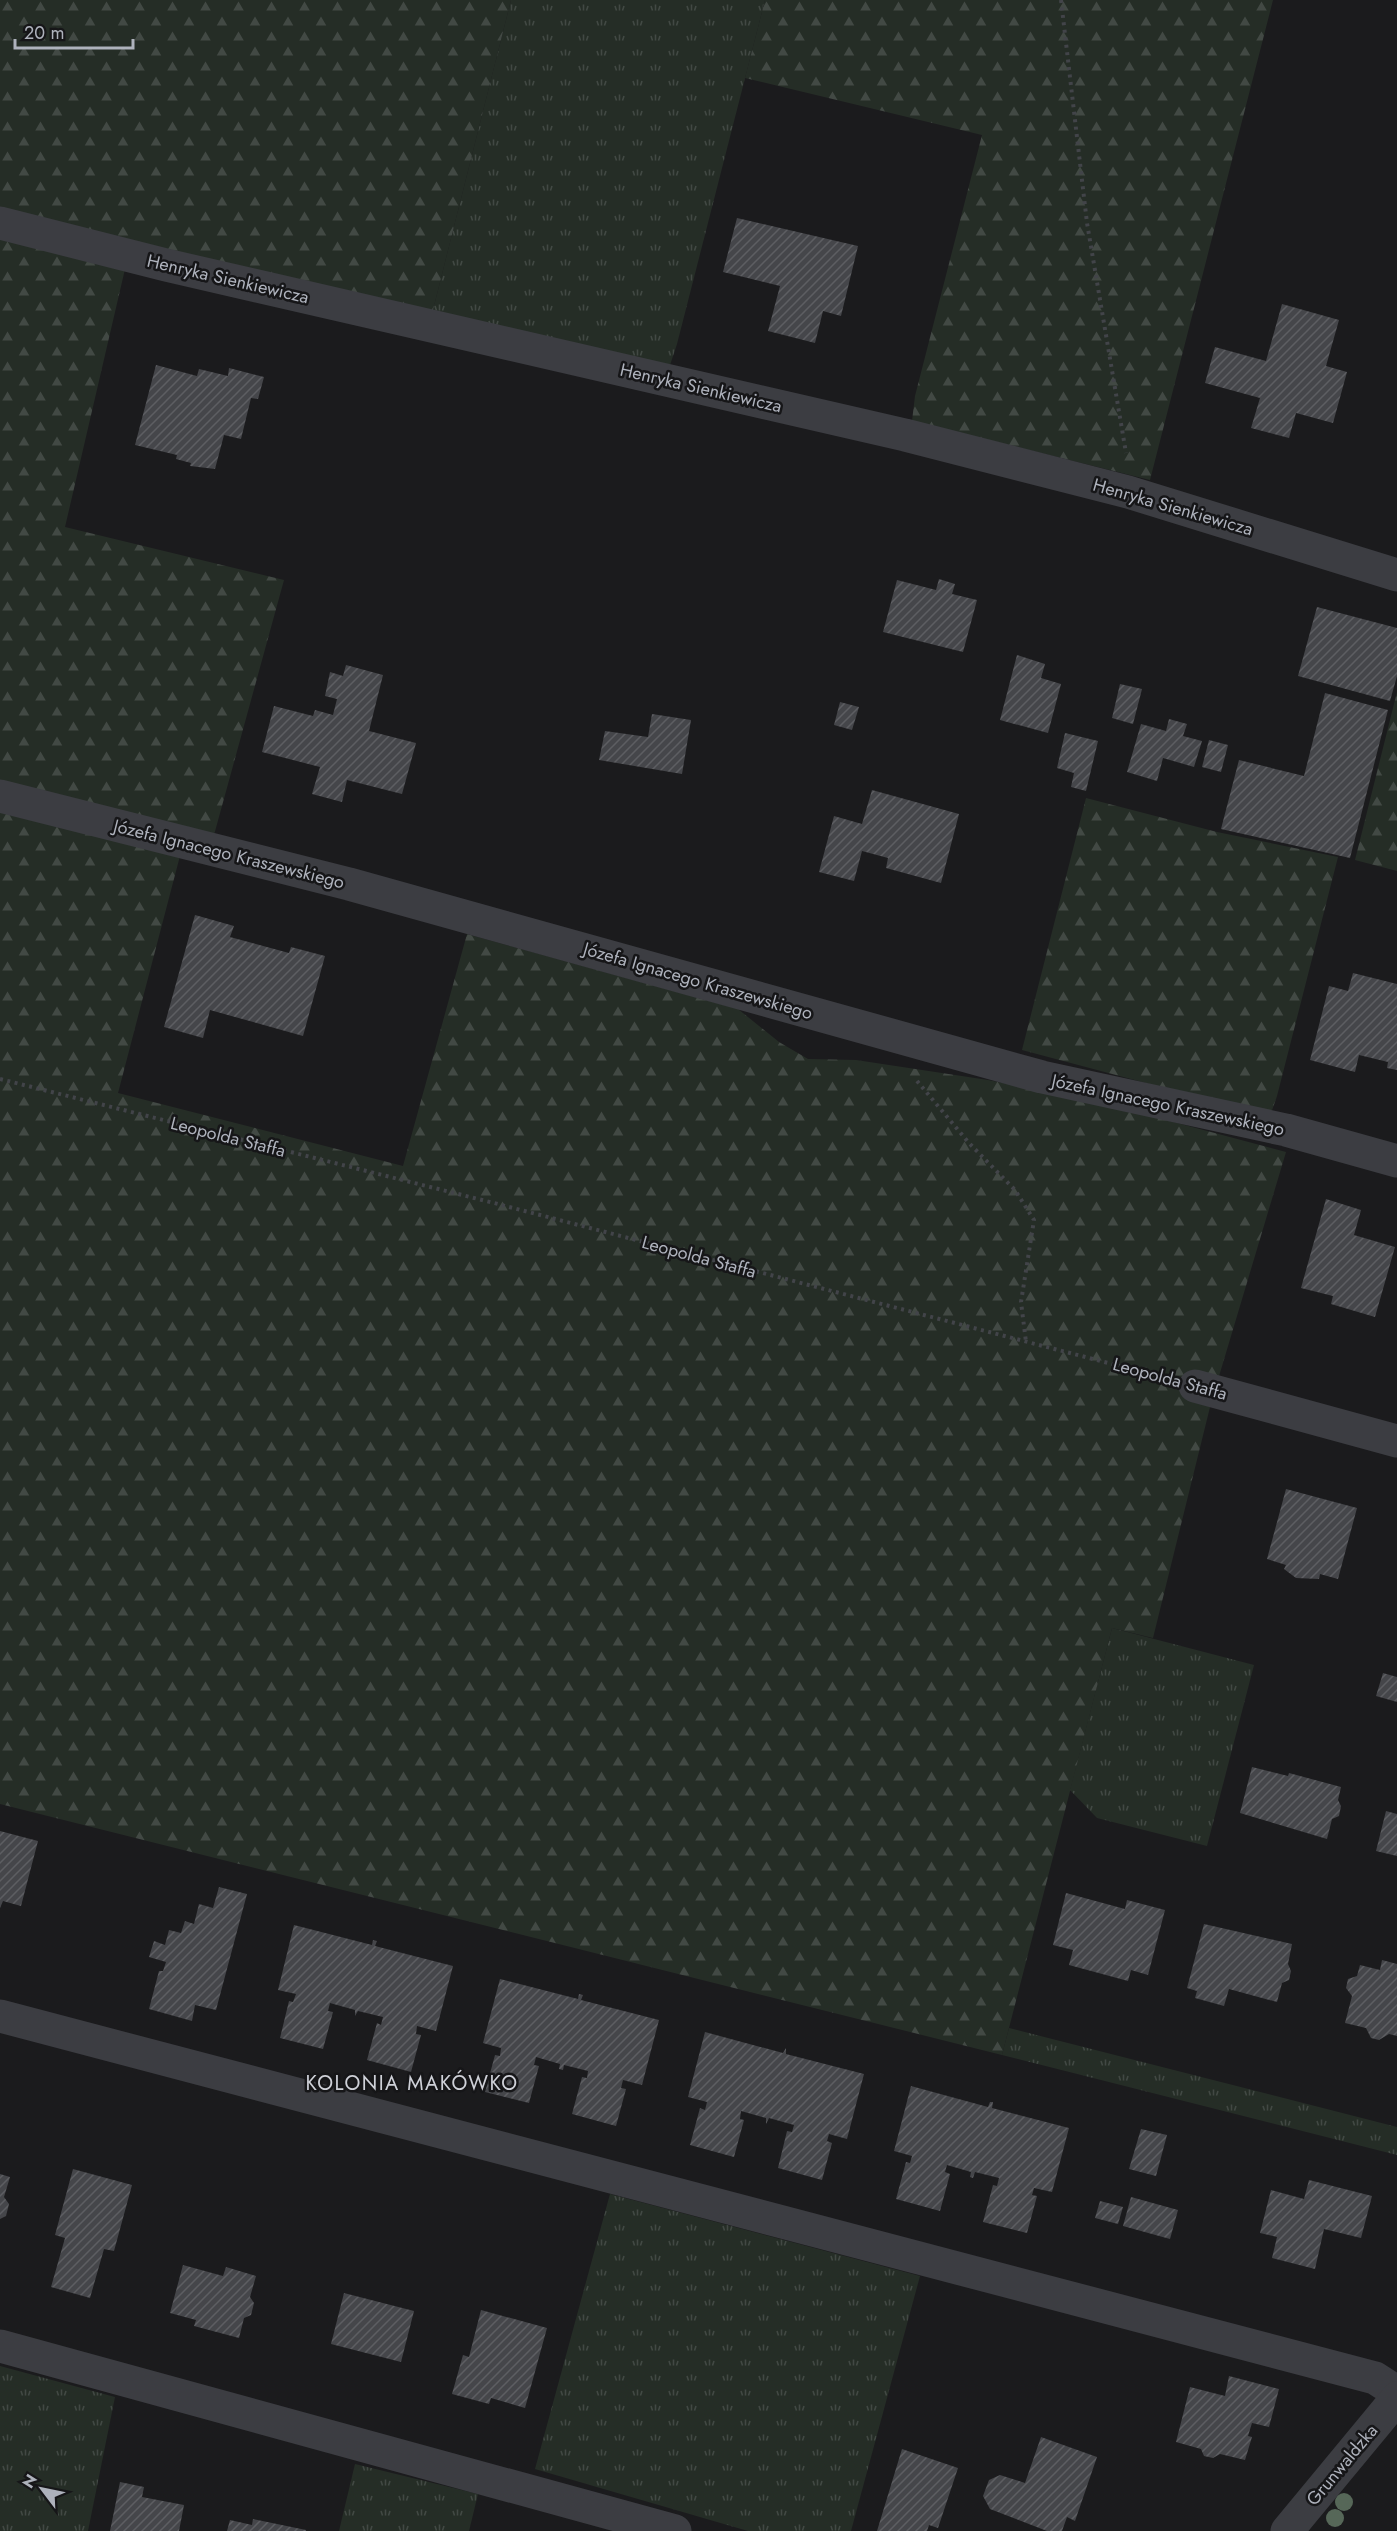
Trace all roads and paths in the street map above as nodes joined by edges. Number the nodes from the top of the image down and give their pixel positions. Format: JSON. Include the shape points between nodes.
{"nodes":[{"id":1,"x":1061,"y":0,"type":"edge"},
{"id":2,"x":0,"y":223,"type":"edge"},
{"id":3,"x":1128,"y":492,"type":"junction"},
{"id":4,"x":1397,"y":574,"type":"edge"},
{"id":5,"x":0,"y":796,"type":"edge"},
{"id":6,"x":907,"y":1039,"type":"junction"},
{"id":7,"x":0,"y":1079,"type":"edge"},
{"id":8,"x":1397,"y":1161,"type":"edge"},
{"id":9,"x":1026,"y":1342,"type":"junction"},
{"id":10,"x":1195,"y":1386,"type":"joint"},
{"id":11,"x":1397,"y":1441,"type":"edge"},
{"id":12,"x":0,"y":2016,"type":"edge"},
{"id":13,"x":0,"y":2346,"type":"edge"},
{"id":14,"x":1397,"y":2392,"type":"edge"},
{"id":15,"x":1397,"y":2398,"type":"edge"},
{"id":16,"x":675,"y":2531,"type":"edge"},
{"id":17,"x":1287,"y":2531,"type":"edge"}],
"edges":[{"from":1,"to":3,"type":"path","via":[[1087,223],[1126,437]]},
{"from":2,"to":3,"type":"street","name":"Henryka Sienkiewicza","via":[[166,265],[817,414]]},
{"from":3,"to":4,"type":"street","name":"Henryka Sienkiewicza"},
{"from":5,"to":6,"type":"street","name":"Józefa Ignacego Kraszewskiego","via":[[349,884]]},
{"from":6,"to":8,"type":"street","name":"Józefa Ignacego Kraszewskiego","via":[[1042,1077],[1286,1130]]},
{"from":6,"to":9,"type":"path","via":[[910,1073],[1015,1190],[1034,1220],[1021,1302]]},
{"from":7,"to":9,"type":"path","name":"Leopolda Staffa"},
{"from":9,"to":10,"type":"path","name":"Leopolda Staffa"},
{"from":10,"to":11,"type":"street","name":"Leopolda Staffa"},
{"from":12,"to":14,"type":"street","via":[[1375,2378]]},
{"from":13,"to":16,"type":"street"},
{"from":15,"to":17,"type":"street","name":"Grunwaldzka"}]}
